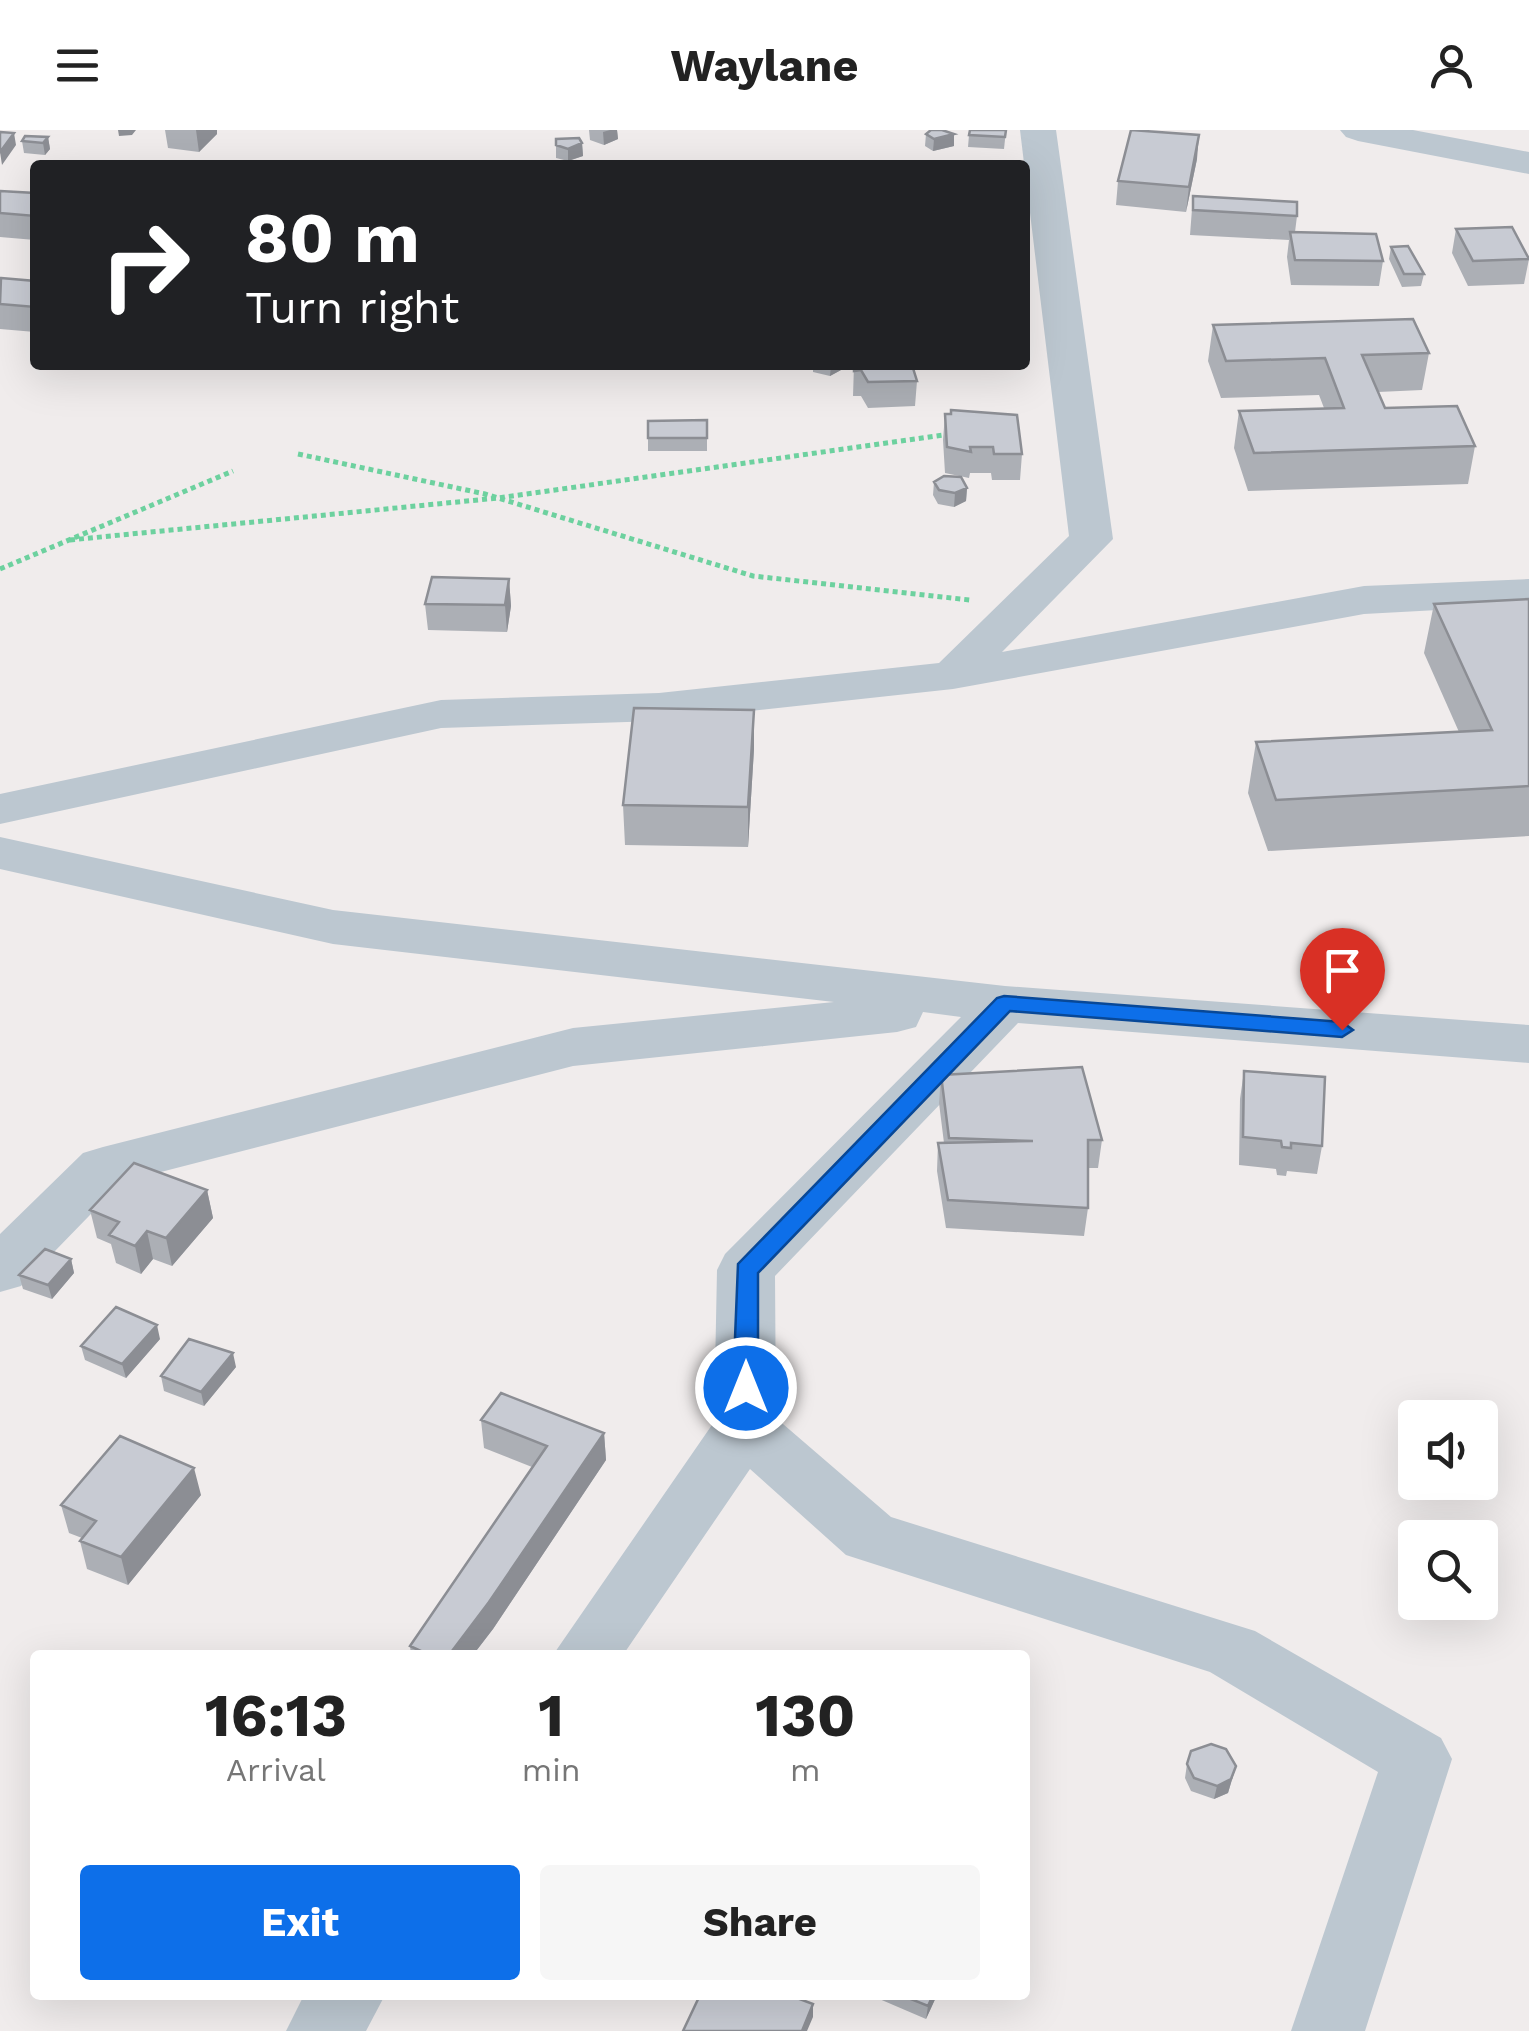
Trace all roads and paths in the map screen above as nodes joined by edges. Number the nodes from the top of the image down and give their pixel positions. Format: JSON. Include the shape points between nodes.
{"nodes":[{"id":1,"x":1038,"y":130,"type":"edge"},
{"id":2,"x":1358,"y":130,"type":"edge"},
{"id":3,"x":1529,"y":163,"type":"edge"},
{"id":4,"x":960,"y":432,"type":"edge"},
{"id":5,"x":298,"y":454,"type":"dead end"},
{"id":6,"x":233,"y":472,"type":"dead end"},
{"id":7,"x":498,"y":498,"type":"junction"},
{"id":8,"x":70,"y":540,"type":"junction"},
{"id":9,"x":0,"y":569,"type":"edge"},
{"id":10,"x":1529,"y":592,"type":"edge"},
{"id":11,"x":1021,"y":606,"type":"junction"},
{"id":12,"x":953,"y":674,"type":"junction"},
{"id":13,"x":0,"y":808,"type":"edge"},
{"id":14,"x":0,"y":854,"type":"edge"},
{"id":15,"x":1004,"y":1004,"type":"junction"},
{"id":16,"x":1529,"y":1044,"type":"edge"},
{"id":17,"x":0,"y":1270,"type":"edge"},
{"id":18,"x":745,"y":1426,"type":"junction"},
{"id":19,"x":589,"y":1650,"type":"edge"},
{"id":20,"x":345,"y":2000,"type":"edge"},
{"id":21,"x":323,"y":2031,"type":"edge"},
{"id":22,"x":1328,"y":2031,"type":"edge"}],
"edges":[{"from":1,"to":11,"type":"street","via":[[1091,539]]},
{"from":2,"to":3,"type":"street"},
{"from":4,"to":7,"type":"path"},
{"from":5,"to":7,"type":"path"},
{"from":6,"to":8,"type":"path"},
{"from":7,"to":8,"type":"path"},
{"from":7,"to":11,"type":"path","via":[[754,576]]},
{"from":8,"to":9,"type":"path"},
{"from":10,"to":12,"type":"street","via":[[1364,600]]},
{"from":11,"to":12,"type":"street"},
{"from":12,"to":13,"type":"street","via":[[659,707],[442,714]]},
{"from":14,"to":15,"type":"street","via":[[333,927]]},
{"from":15,"to":16,"type":"street"},
{"from":15,"to":17,"type":"street","via":[[573,1046],[102,1167]]},
{"from":15,"to":18,"type":"street","via":[[746,1270]]},
{"from":18,"to":19,"type":"street"},
{"from":18,"to":22,"type":"street","via":[[869,1536],[1231,1652],[1417,1759]]},
{"from":20,"to":21,"type":"street"}]}
